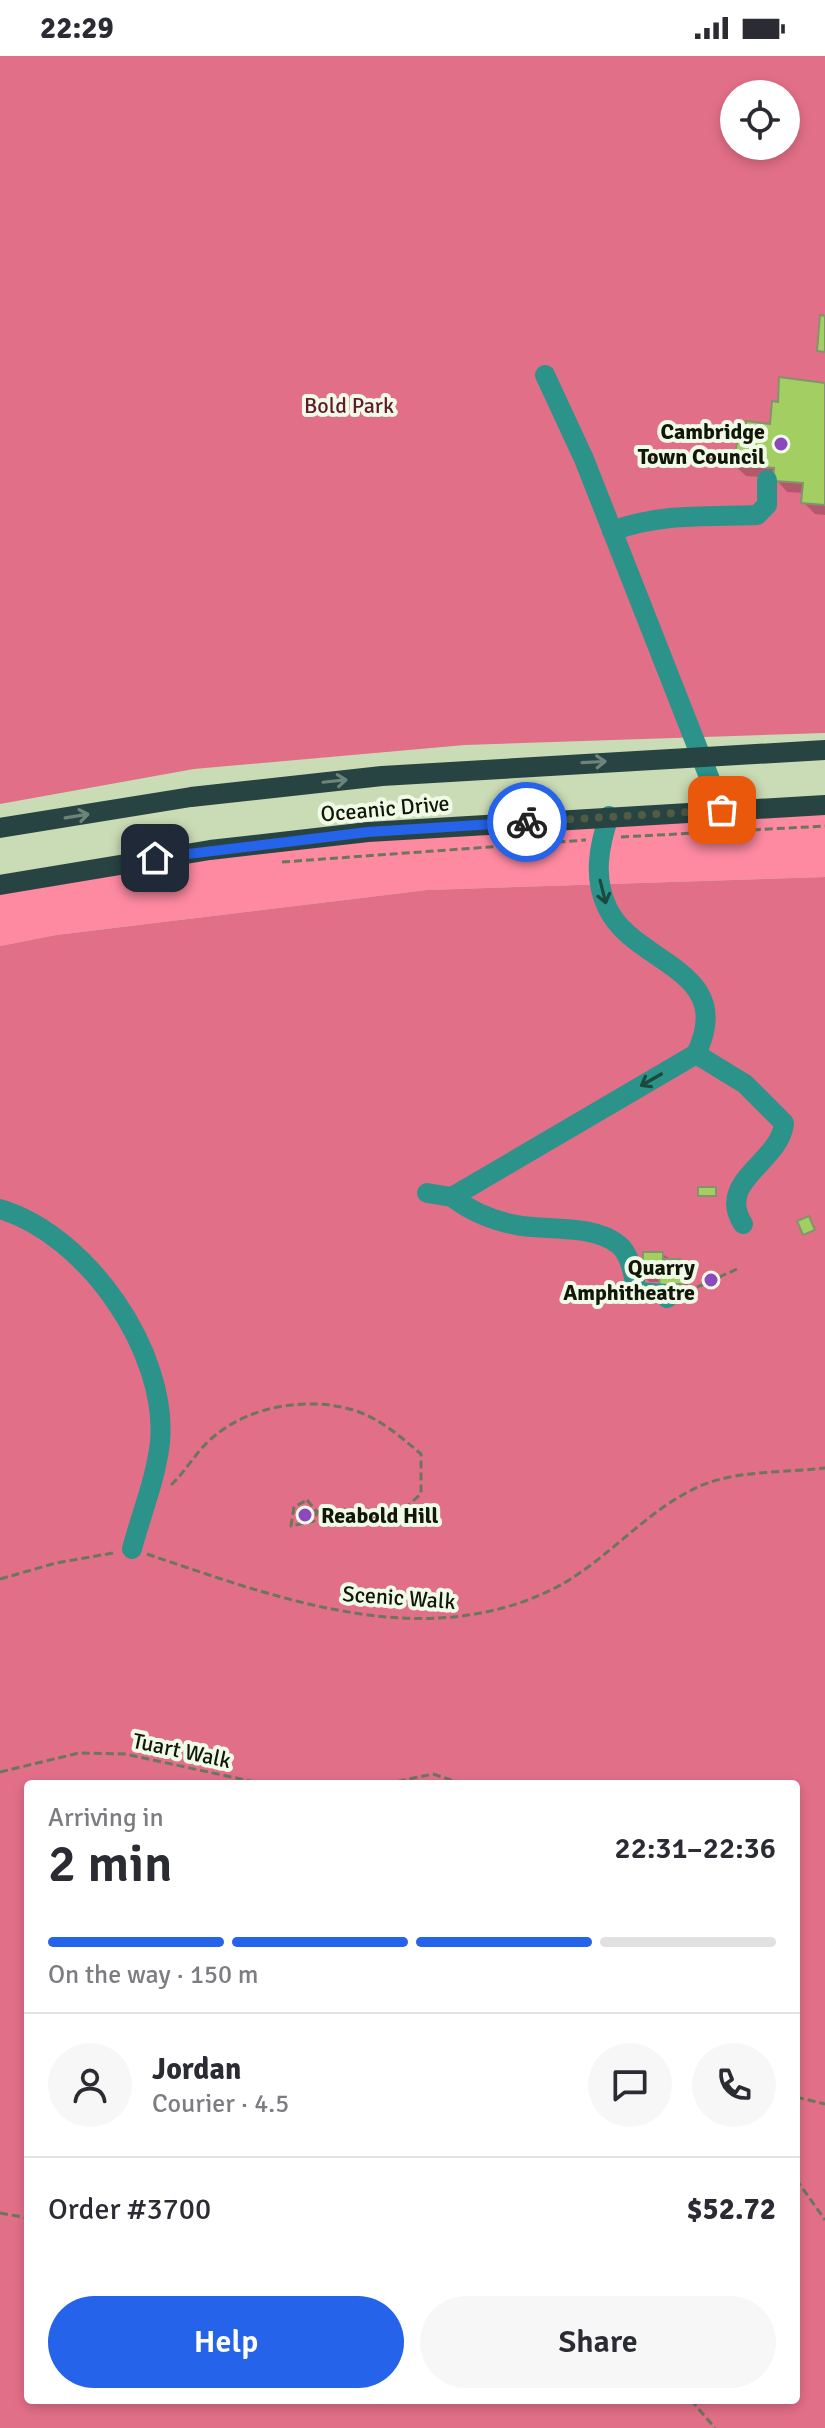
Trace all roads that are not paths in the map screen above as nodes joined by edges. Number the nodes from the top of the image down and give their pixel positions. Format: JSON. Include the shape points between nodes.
{"nodes":[{"id":1,"x":545,"y":375,"type":"dead end"},
{"id":2,"x":767,"y":480,"type":"dead end"},
{"id":3,"x":612,"y":531,"type":"junction"},
{"id":4,"x":825,"y":750,"type":"edge"},
{"id":5,"x":700,"y":756,"type":"junction"},
{"id":6,"x":825,"y":805,"type":"edge"},
{"id":7,"x":722,"y":810,"type":"junction"},
{"id":8,"x":609,"y":816,"type":"junction"},
{"id":9,"x":0,"y":828,"type":"edge"},
{"id":10,"x":0,"y":885,"type":"edge"},
{"id":11,"x":696,"y":1054,"type":"junction"},
{"id":12,"x":427,"y":1193,"type":"dead end"},
{"id":13,"x":452,"y":1197,"type":"junction"},
{"id":14,"x":0,"y":1209,"type":"edge"},
{"id":15,"x":743,"y":1224,"type":"dead end"},
{"id":16,"x":667,"y":1298,"type":"road end"},
{"id":17,"x":132,"y":1549,"type":"road end"}],
"edges":[{"from":1,"to":3,"type":"lane"},
{"from":2,"to":3,"type":"lane","via":[[767,505],[757,515],[641,520]]},
{"from":3,"to":5,"type":"lane"},
{"from":4,"to":5,"type":"main road","name":"Oceanic Drive"},
{"from":5,"to":7,"type":"lane"},
{"from":9,"to":5,"type":"main road","name":"Oceanic Drive","one_way":true,"via":[[191,797],[382,776]]},
{"from":6,"to":7,"type":"main road","name":"Oceanic Drive"},
{"from":7,"to":8,"type":"main road","name":"Oceanic Drive"},
{"from":8,"to":10,"type":"main road","name":"Oceanic Drive","via":[[368,832],[210,850]]},
{"from":8,"to":11,"type":"lane","one_way":true,"via":[[598,865],[608,909],[628,934],[687,977],[700,995],[707,1014]]},
{"from":11,"to":13,"type":"lane","one_way":true},
{"from":11,"to":15,"type":"lane","via":[[745,1084],[784,1123],[777,1146],[740,1186],[735,1202]]},
{"from":12,"to":13,"type":"lane"},
{"from":13,"to":16,"type":"lane","via":[[503,1222],[600,1236],[621,1246],[637,1292]]},
{"from":14,"to":17,"type":"lane","via":[[44,1230],[75,1254],[119,1304],[139,1344],[151,1379],[160,1440]]}]}
